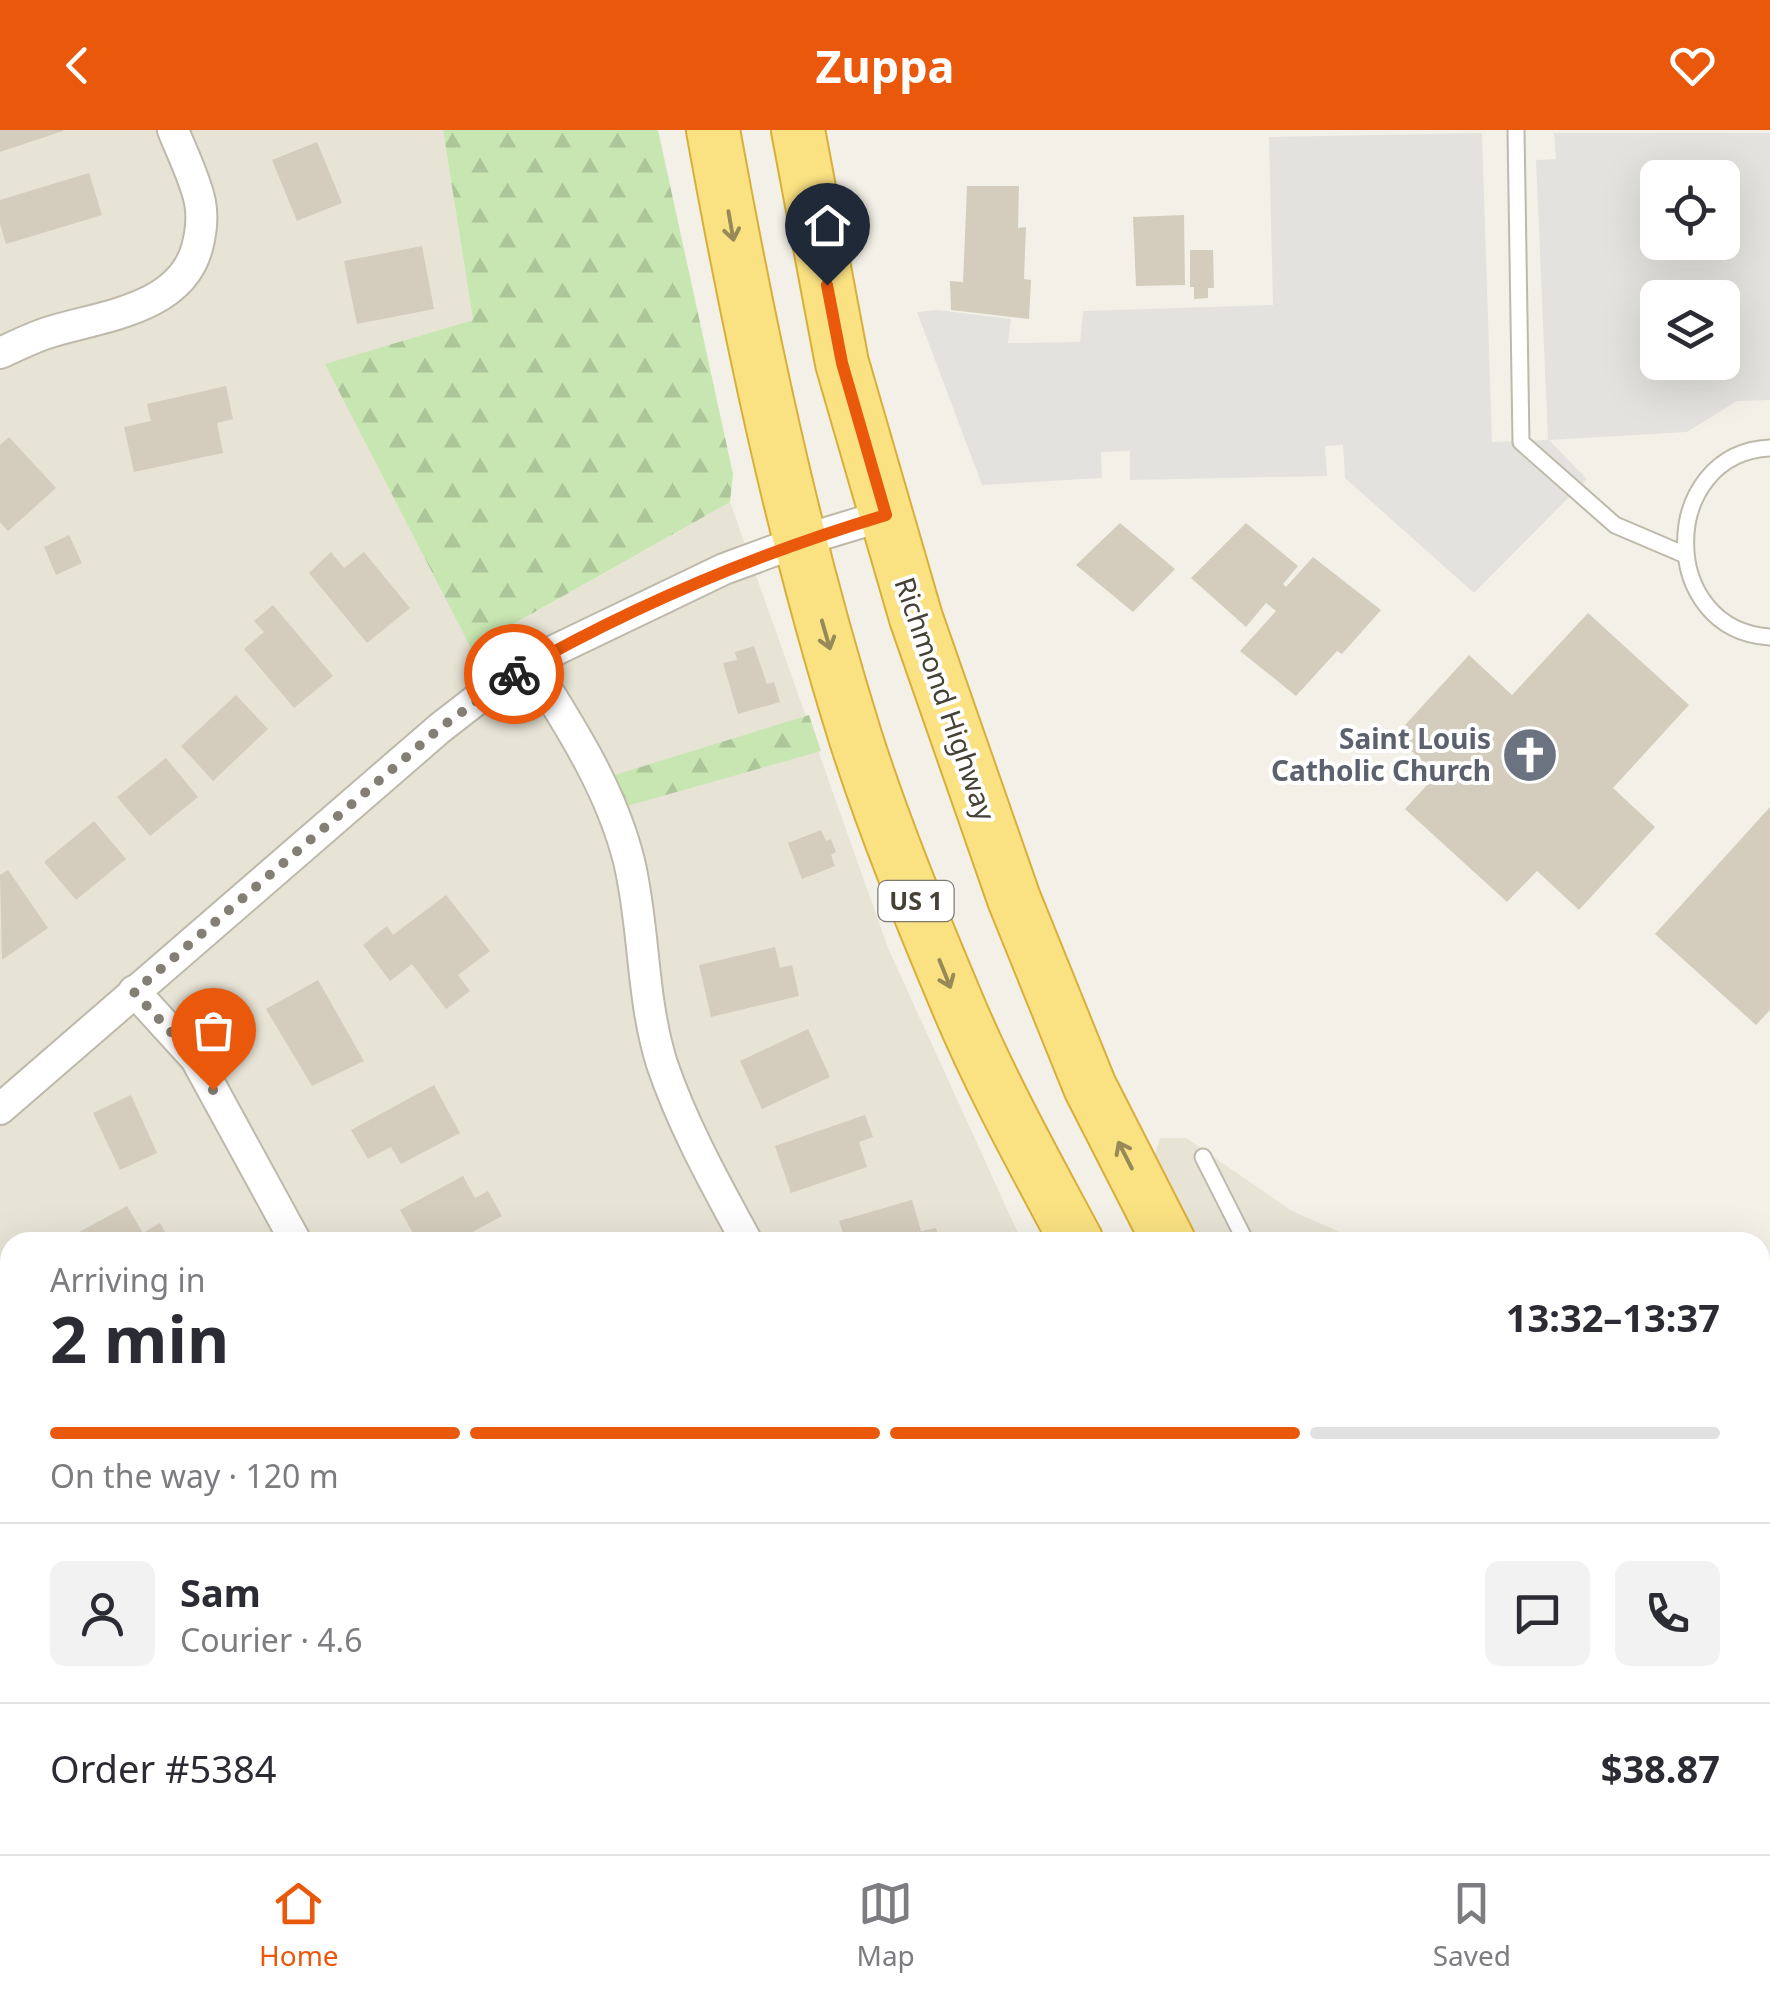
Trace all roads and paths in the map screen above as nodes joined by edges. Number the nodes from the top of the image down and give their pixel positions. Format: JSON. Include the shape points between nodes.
{"nodes":[{"id":1,"x":173,"y":130,"type":"edge"},
{"id":2,"x":714,"y":130,"type":"edge"},
{"id":3,"x":798,"y":130,"type":"edge"},
{"id":4,"x":1516,"y":130,"type":"edge"},
{"id":5,"x":0,"y":353,"type":"edge"},
{"id":6,"x":1770,"y":448,"type":"edge"},
{"id":7,"x":886,"y":515,"type":"junction"},
{"id":8,"x":800,"y":541,"type":"junction"},
{"id":9,"x":1684,"y":554,"type":"junction"},
{"id":10,"x":1770,"y":637,"type":"edge"},
{"id":11,"x":531,"y":664,"type":"junction"},
{"id":12,"x":134,"y":992,"type":"junction"},
{"id":13,"x":0,"y":1109,"type":"edge"},
{"id":14,"x":1204,"y":1157,"type":"dead end"},
{"id":15,"x":291,"y":1232,"type":"edge"},
{"id":16,"x":742,"y":1232,"type":"edge"},
{"id":17,"x":1072,"y":1232,"type":"edge"},
{"id":18,"x":1164,"y":1232,"type":"edge"},
{"id":19,"x":1241,"y":1232,"type":"edge"}],
"edges":[{"from":1,"to":5,"type":"street","via":[[200,202],[202,229],[179,280],[126,312],[46,332]]},
{"from":2,"to":8,"type":"highway","number":"US 1","one_way":true,"via":[[744,301]]},
{"from":3,"to":7,"type":"highway","name":"Richmond Highway","via":[[842,363]]},
{"from":4,"to":9,"type":"lane","via":[[1521,442],[1615,524]]},
{"from":6,"to":9,"type":"lane","via":[[1734,458],[1711,475],[1694,498]]},
{"from":7,"to":8,"type":"street"},
{"from":18,"to":7,"type":"highway","name":"Richmond Highway","one_way":true,"via":[[1090,1087],[1011,892]]},
{"from":8,"to":11,"type":"street","via":[[724,570]]},
{"from":8,"to":17,"type":"highway","number":"US 1","one_way":true,"via":[[856,738],[906,877],[960,1010]]},
{"from":9,"to":10,"type":"lane","via":[[1707,606],[1730,626]]},
{"from":11,"to":12,"type":"street","via":[[440,728]]},
{"from":11,"to":16,"type":"street","via":[[609,800],[628,860],[662,1063]]},
{"from":12,"to":13,"type":"street"},
{"from":12,"to":15,"type":"street","via":[[196,1059]]},
{"from":14,"to":19,"type":"lane"}]}
